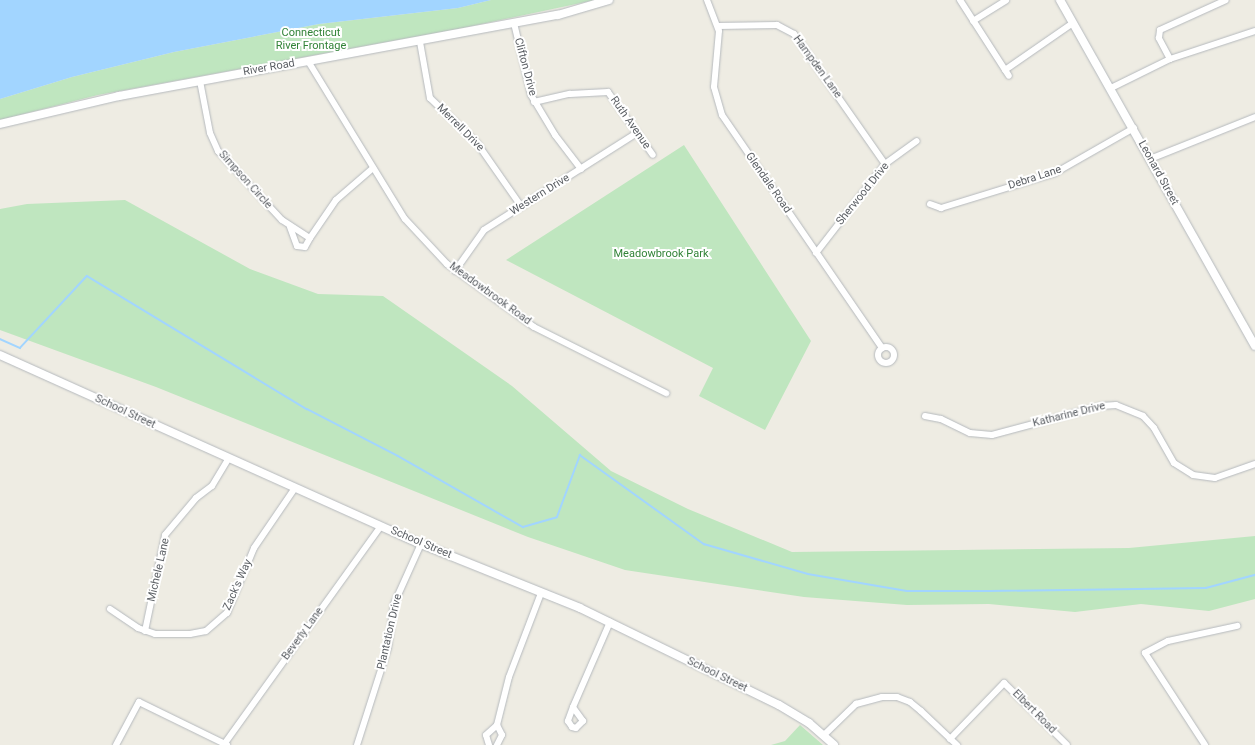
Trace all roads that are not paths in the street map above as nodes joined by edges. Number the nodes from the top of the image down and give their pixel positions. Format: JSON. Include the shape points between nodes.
{"nodes":[{"id":1,"x":609,"y":0,"type":"edge"},
{"id":2,"x":707,"y":0,"type":"edge"},
{"id":3,"x":960,"y":0,"type":"edge"},
{"id":4,"x":1006,"y":0,"type":"edge"},
{"id":5,"x":1060,"y":0,"type":"edge"},
{"id":6,"x":1226,"y":0,"type":"edge"},
{"id":7,"x":973,"y":20,"type":"junction"},
{"id":8,"x":514,"y":22,"type":"junction"},
{"id":9,"x":1073,"y":23,"type":"junction"},
{"id":10,"x":718,"y":26,"type":"junction"},
{"id":11,"x":1255,"y":31,"type":"edge"},
{"id":12,"x":420,"y":42,"type":"junction"},
{"id":13,"x":1170,"y":59,"type":"junction"},
{"id":14,"x":308,"y":61,"type":"junction"},
{"id":15,"x":1005,"y":70,"type":"junction"},
{"id":16,"x":1009,"y":76,"type":"dead end"},
{"id":17,"x":200,"y":80,"type":"junction"},
{"id":18,"x":1111,"y":88,"type":"junction"},
{"id":19,"x":534,"y":102,"type":"junction"},
{"id":20,"x":1255,"y":117,"type":"edge"},
{"id":21,"x":0,"y":124,"type":"edge"},
{"id":22,"x":1134,"y":128,"type":"junction"},
{"id":23,"x":637,"y":133,"type":"junction"},
{"id":24,"x":916,"y":141,"type":"dead end"},
{"id":25,"x":653,"y":156,"type":"dead end"},
{"id":26,"x":1150,"y":159,"type":"junction"},
{"id":27,"x":885,"y":164,"type":"junction"},
{"id":28,"x":374,"y":168,"type":"junction"},
{"id":29,"x":581,"y":169,"type":"junction"},
{"id":30,"x":930,"y":204,"type":"dead end"},
{"id":31,"x":521,"y":206,"type":"junction"},
{"id":32,"x":290,"y":227,"type":"junction"},
{"id":33,"x":310,"y":238,"type":"junction"},
{"id":34,"x":816,"y":253,"type":"junction"},
{"id":35,"x":455,"y":271,"type":"junction"},
{"id":36,"x":1255,"y":346,"type":"edge"},
{"id":37,"x":882,"y":348,"type":"dead end"},
{"id":38,"x":0,"y":355,"type":"edge"},
{"id":39,"x":666,"y":393,"type":"dead end"},
{"id":40,"x":925,"y":416,"type":"dead end"},
{"id":41,"x":228,"y":459,"type":"junction"},
{"id":42,"x":1255,"y":464,"type":"edge"},
{"id":43,"x":295,"y":488,"type":"junction"},
{"id":44,"x":382,"y":526,"type":"junction"},
{"id":45,"x":421,"y":544,"type":"junction"},
{"id":46,"x":541,"y":593,"type":"junction"},
{"id":47,"x":110,"y":609,"type":"dead end"},
{"id":48,"x":610,"y":622,"type":"junction"},
{"id":49,"x":1237,"y":626,"type":"dead end"},
{"id":50,"x":145,"y":631,"type":"junction"},
{"id":51,"x":573,"y":707,"type":"dead end"},
{"id":52,"x":496,"y":725,"type":"junction"},
{"id":53,"x":824,"y":735,"type":"junction"},
{"id":54,"x":950,"y":739,"type":"junction"},
{"id":55,"x":226,"y":744,"type":"edge"},
{"id":56,"x":116,"y":745,"type":"edge"},
{"id":57,"x":357,"y":745,"type":"edge"},
{"id":58,"x":489,"y":745,"type":"edge"},
{"id":59,"x":497,"y":745,"type":"edge"},
{"id":60,"x":834,"y":745,"type":"edge"},
{"id":61,"x":957,"y":745,"type":"edge"},
{"id":62,"x":1067,"y":745,"type":"edge"},
{"id":63,"x":1205,"y":745,"type":"edge"}],
"edges":[{"from":1,"to":8,"type":"street","name":"River Road","via":[[568,13]]},
{"from":2,"to":10,"type":"street","name":"Glendale Road"},
{"from":3,"to":7,"type":"street"},
{"from":4,"to":7,"type":"street"},
{"from":5,"to":9,"type":"street","name":"Leonard Street"},
{"from":6,"to":13,"type":"street","via":[[1160,30],[1159,38]]},
{"from":7,"to":15,"type":"street"},
{"from":8,"to":12,"type":"street","name":"River Road"},
{"from":8,"to":19,"type":"street","name":"Clifton Drive"},
{"from":9,"to":15,"type":"street"},
{"from":9,"to":18,"type":"street","name":"Leonard Street"},
{"from":10,"to":27,"type":"street","name":"Hampden Lane","via":[[777,25],[794,34]]},
{"from":10,"to":34,"type":"street","name":"Glendale Road","via":[[714,87],[718,108]]},
{"from":11,"to":13,"type":"street"},
{"from":12,"to":14,"type":"street","name":"River Road"},
{"from":12,"to":31,"type":"street","name":"Merrell Drive","via":[[430,98],[477,143]]},
{"from":13,"to":18,"type":"street"},
{"from":14,"to":17,"type":"street","name":"River Road"},
{"from":14,"to":28,"type":"street","name":"Meadowbrook Road"},
{"from":15,"to":16,"type":"street"},
{"from":17,"to":21,"type":"street","name":"River Road"},
{"from":17,"to":32,"type":"street","name":"Simpson Circle","via":[[205,116],[216,147]]},
{"from":18,"to":22,"type":"street","name":"Leonard Street"},
{"from":19,"to":23,"type":"street","name":"Ruth Avenue","via":[[570,94],[608,92]]},
{"from":19,"to":29,"type":"street","name":"Clifton Drive"},
{"from":20,"to":26,"type":"street"},
{"from":22,"to":26,"type":"street","name":"Leonard Street"},
{"from":22,"to":30,"type":"street","name":"Debra Lane","via":[[1059,171],[941,208]]},
{"from":23,"to":25,"type":"street","name":"Ruth Avenue"},
{"from":23,"to":29,"type":"street","name":"Western Drive"},
{"from":24,"to":27,"type":"street","name":"Sherwood Drive"},
{"from":26,"to":36,"type":"street","name":"Leonard Street"},
{"from":27,"to":34,"type":"street","name":"Sherwood Drive"},
{"from":28,"to":33,"type":"street","via":[[336,200]]},
{"from":28,"to":35,"type":"street","name":"Meadowbrook Road","via":[[412,228]]},
{"from":29,"to":31,"type":"street","name":"Western Drive"},
{"from":31,"to":35,"type":"street","name":"Western Drive","via":[[484,230]]},
{"from":32,"to":33,"type":"street","name":"Simpson Circle"},
{"from":32,"to":33,"type":"street","name":"Simpson Circle","via":[[297,246],[305,247]]},
{"from":34,"to":37,"type":"street","name":"Glendale Road"},
{"from":35,"to":39,"type":"street","name":"Meadowbrook Road","via":[[544,332]]},
{"from":38,"to":41,"type":"street","name":"School Street"},
{"from":40,"to":42,"type":"street","name":"Katharine Drive","via":[[941,419],[970,432],[992,435],[1101,406],[1116,405],[1130,408],[1146,419],[1170,458],[1193,475],[1222,476]]},
{"from":41,"to":43,"type":"street","name":"School Street"},
{"from":41,"to":50,"type":"street","name":"Michele Lane","via":[[212,486],[196,498],[165,535]]},
{"from":43,"to":44,"type":"street","name":"School Street"},
{"from":43,"to":50,"type":"street","name":"Zack's Way","via":[[254,548],[231,604],[219,621],[206,630],[190,634]]},
{"from":44,"to":45,"type":"street","name":"School Street"},
{"from":44,"to":55,"type":"street","name":"Beverly Lane"},
{"from":45,"to":46,"type":"street","name":"School Street"},
{"from":45,"to":57,"type":"street","name":"Plantation Drive","via":[[394,604],[388,648]]},
{"from":46,"to":48,"type":"street","name":"School Street"},
{"from":46,"to":52,"type":"street","via":[[509,678]]},
{"from":47,"to":50,"type":"street","name":"Zack's Way"},
{"from":48,"to":51,"type":"street"},
{"from":48,"to":53,"type":"street","name":"School Street","via":[[779,705]]},
{"from":49,"to":63,"type":"street","via":[[1168,641],[1145,652]]},
{"from":52,"to":58,"type":"street","via":[[486,735]]},
{"from":52,"to":59,"type":"street","via":[[502,737]]},
{"from":53,"to":54,"type":"street","via":[[856,704],[882,697],[910,702]]},
{"from":53,"to":60,"type":"street","name":"School Street"},
{"from":54,"to":61,"type":"street"},
{"from":54,"to":62,"type":"street","name":"Elbert Road","via":[[1004,683]]},
{"from":55,"to":56,"type":"street","via":[[139,702]]}]}
